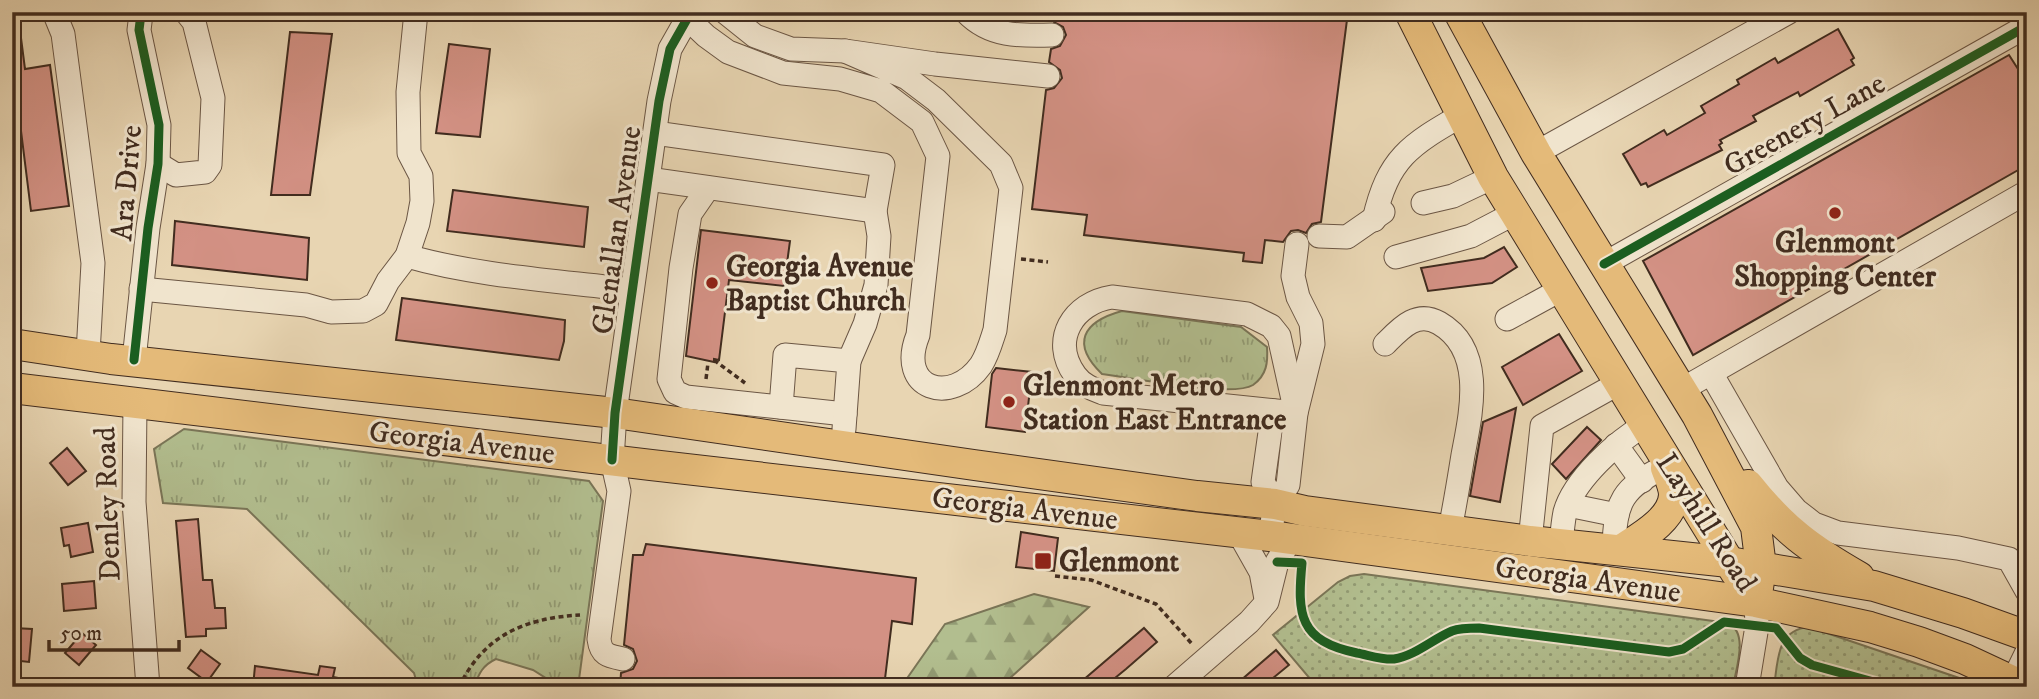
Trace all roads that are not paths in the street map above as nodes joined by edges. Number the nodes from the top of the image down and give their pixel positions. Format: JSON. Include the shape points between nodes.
{"nodes":[{"id":1,"x":54,"y":12,"type":"edge"},
{"id":2,"x":186,"y":12,"type":"edge"},
{"id":3,"x":416,"y":12,"type":"edge"},
{"id":4,"x":725,"y":12,"type":"edge"},
{"id":5,"x":966,"y":12,"type":"edge"},
{"id":6,"x":1410,"y":12,"type":"edge"},
{"id":7,"x":1460,"y":12,"type":"edge"},
{"id":8,"x":1789,"y":12,"type":"edge"},
{"id":9,"x":141,"y":13,"type":"edge"},
{"id":10,"x":688,"y":15,"type":"edge"},
{"id":11,"x":2027,"y":26,"type":"edge"},
{"id":12,"x":1052,"y":35,"type":"dead end"},
{"id":13,"x":845,"y":51,"type":"junction"},
{"id":14,"x":1048,"y":76,"type":"dead end"},
{"id":15,"x":1462,"y":115,"type":"junction"},
{"id":16,"x":655,"y":133,"type":"junction"},
{"id":17,"x":982,"y":144,"type":"junction"},
{"id":18,"x":1536,"y":153,"type":"junction"},
{"id":19,"x":938,"y":156,"type":"junction"},
{"id":20,"x":158,"y":164,"type":"junction"},
{"id":21,"x":1493,"y":177,"type":"junction"},
{"id":22,"x":648,"y":179,"type":"junction"},
{"id":23,"x":708,"y":188,"type":"junction"},
{"id":24,"x":2027,"y":192,"type":"edge"},
{"id":25,"x":1423,"y":203,"type":"dead end"},
{"id":26,"x":875,"y":211,"type":"junction"},
{"id":27,"x":1515,"y":212,"type":"junction"},
{"id":28,"x":1320,"y":236,"type":"dead end"},
{"id":29,"x":1297,"y":244,"type":"dead end"},
{"id":30,"x":407,"y":256,"type":"junction"},
{"id":31,"x":1396,"y":257,"type":"dead end"},
{"id":32,"x":1604,"y":264,"type":"junction"},
{"id":33,"x":141,"y":289,"type":"junction"},
{"id":34,"x":1562,"y":289,"type":"junction"},
{"id":35,"x":632,"y":290,"type":"junction"},
{"id":36,"x":1507,"y":319,"type":"dead end"},
{"id":37,"x":12,"y":344,"type":"edge"},
{"id":38,"x":1385,"y":344,"type":"dead end"},
{"id":39,"x":88,"y":354,"type":"junction"},
{"id":40,"x":134,"y":360,"type":"junction"},
{"id":41,"x":849,"y":361,"type":"junction"},
{"id":42,"x":1711,"y":373,"type":"junction"},
{"id":43,"x":1619,"y":383,"type":"junction"},
{"id":44,"x":12,"y":388,"type":"edge"},
{"id":45,"x":1681,"y":390,"type":"junction"},
{"id":46,"x":135,"y":402,"type":"junction"},
{"id":47,"x":781,"y":407,"type":"junction"},
{"id":48,"x":1273,"y":411,"type":"junction"},
{"id":49,"x":615,"y":412,"type":"junction"},
{"id":50,"x":1296,"y":413,"type":"junction"},
{"id":51,"x":845,"y":414,"type":"junction"},
{"id":52,"x":1645,"y":425,"type":"junction"},
{"id":53,"x":1703,"y":428,"type":"junction"},
{"id":54,"x":1616,"y":445,"type":"junction"},
{"id":55,"x":842,"y":446,"type":"junction"},
{"id":56,"x":612,"y":460,"type":"junction"},
{"id":57,"x":1657,"y":467,"type":"junction"},
{"id":58,"x":1275,"y":505,"type":"junction"},
{"id":59,"x":1568,"y":505,"type":"junction"},
{"id":60,"x":1617,"y":515,"type":"junction"},
{"id":61,"x":1450,"y":529,"type":"junction"},
{"id":62,"x":1239,"y":533,"type":"junction"},
{"id":63,"x":1280,"y":538,"type":"junction"},
{"id":64,"x":1530,"y":541,"type":"junction"},
{"id":65,"x":1562,"y":544,"type":"junction"},
{"id":66,"x":1618,"y":550,"type":"junction"},
{"id":67,"x":1729,"y":562,"type":"junction"},
{"id":68,"x":1761,"y":568,"type":"junction"},
{"id":69,"x":1874,"y":586,"type":"junction"},
{"id":70,"x":2027,"y":592,"type":"edge"},
{"id":71,"x":1267,"y":602,"type":"junction"},
{"id":72,"x":1756,"y":602,"type":"junction"},
{"id":73,"x":2027,"y":636,"type":"edge"},
{"id":74,"x":2027,"y":652,"type":"edge"},
{"id":75,"x":622,"y":659,"type":"dead end"},
{"id":76,"x":2016,"y":684,"type":"edge"},
{"id":77,"x":148,"y":687,"type":"edge"},
{"id":78,"x":1174,"y":687,"type":"edge"},
{"id":79,"x":1747,"y":687,"type":"edge"}],
"edges":[{"from":1,"to":39,"type":"street","via":[[62,34],[93,262]]},
{"from":2,"to":20,"type":"street","name":"Ara Drive","via":[[194,22],[212,99],[210,165],[205,172],[176,175]]},
{"from":3,"to":30,"type":"street","via":[[408,92],[409,153],[421,176],[422,201]]},
{"from":4,"to":13,"type":"street","via":[[755,36],[791,49]]},
{"from":5,"to":12,"type":"street","via":[[977,23],[1014,36]]},
{"from":6,"to":15,"type":"main road","name":"Layhill Road"},
{"from":7,"to":18,"type":"main road","name":"Layhill Road"},
{"from":8,"to":18,"type":"street"},
{"from":9,"to":20,"type":"street","name":"Ara Drive","via":[[139,30],[159,125]]},
{"from":10,"to":16,"type":"street","name":"Glenallan Avenue","via":[[670,49]]},
{"from":10,"to":19,"type":"street","via":[[728,52],[753,62],[881,91],[922,122]]},
{"from":11,"to":32,"type":"street","name":"Greenery Lane"},
{"from":13,"to":14,"type":"street"},
{"from":13,"to":17,"type":"street","via":[[907,78]]},
{"from":15,"to":21,"type":"main road","name":"Layhill Road"},
{"from":15,"to":28,"type":"street","via":[[1415,143],[1392,169],[1372,176],[1366,196],[1374,220],[1347,237]]},
{"from":16,"to":22,"type":"street","name":"Glenallan Avenue"},
{"from":16,"to":26,"type":"street","via":[[883,164]]},
{"from":17,"to":19,"type":"street","via":[[956,146]]},
{"from":17,"to":19,"type":"street","via":[[1001,164],[1011,188],[995,330],[980,366],[954,387],[936,389],[914,371],[911,352],[918,335]]},
{"from":18,"to":32,"type":"main road","name":"Layhill Road"},
{"from":20,"to":33,"type":"street","name":"Ara Drive"},
{"from":21,"to":25,"type":"street","via":[[1453,196]]},
{"from":21,"to":27,"type":"main road","name":"Layhill Road"},
{"from":22,"to":23,"type":"street"},
{"from":22,"to":35,"type":"street","name":"Glenallan Avenue"},
{"from":23,"to":26,"type":"street"},
{"from":23,"to":47,"type":"street","via":[[690,214],[671,386],[686,397]]},
{"from":24,"to":42,"type":"street"},
{"from":26,"to":41,"type":"street","via":[[879,236],[876,285]]},
{"from":27,"to":31,"type":"street","via":[[1471,236]]},
{"from":27,"to":34,"type":"main road","name":"Layhill Road"},
{"from":29,"to":50,"type":"street","via":[[1293,276],[1311,323],[1313,344]]},
{"from":30,"to":33,"type":"street","via":[[376,304],[363,311],[331,312],[306,305]]},
{"from":30,"to":35,"type":"street","via":[[453,267]]},
{"from":32,"to":45,"type":"main road","name":"Layhill Road"},
{"from":33,"to":40,"type":"street","name":"Ara Drive"},
{"from":34,"to":36,"type":"street"},
{"from":34,"to":43,"type":"main road","name":"Layhill Road"},
{"from":35,"to":49,"type":"street","name":"Glenallan Avenue"},
{"from":37,"to":39,"type":"main road","name":"Georgia Avenue"},
{"from":38,"to":61,"type":"street","via":[[1402,326],[1415,319],[1431,319],[1445,327],[1469,362],[1473,400]]},
{"from":39,"to":40,"type":"main road","name":"Georgia Avenue"},
{"from":40,"to":49,"type":"main road","name":"Georgia Avenue"},
{"from":41,"to":47,"type":"street","via":[[785,355]]},
{"from":41,"to":51,"type":"street"},
{"from":42,"to":45,"type":"street"},
{"from":42,"to":70,"type":"street","via":[[1777,488],[1814,524],[1838,533],[2009,559]]},
{"from":43,"to":52,"type":"main road","name":"Layhill Road"},
{"from":43,"to":64,"type":"street","via":[[1542,426]]},
{"from":44,"to":46,"type":"main road","name":"Georgia Avenue"},
{"from":45,"to":53,"type":"main road","name":"Layhill Road"},
{"from":46,"to":56,"type":"main road","name":"Georgia Avenue"},
{"from":46,"to":77,"type":"street","name":"Denley Road","via":[[134,502]]},
{"from":47,"to":51,"type":"street"},
{"from":48,"to":50,"type":"street"},
{"from":48,"to":50,"type":"street","via":[[1103,393],[1076,377],[1070,365],[1065,338],[1070,325],[1087,304],[1112,297],[1260,319],[1279,336]]},
{"from":48,"to":58,"type":"street","via":[[1263,482]]},
{"from":49,"to":55,"type":"main road","name":"Georgia Avenue"},
{"from":49,"to":56,"type":"street","name":"Glenallan Avenue"},
{"from":50,"to":58,"type":"street","via":[[1288,485]]},
{"from":51,"to":55,"type":"street"},
{"from":52,"to":54,"type":"street"},
{"from":52,"to":57,"type":"main road","name":"Layhill Road"},
{"from":53,"to":68,"type":"main road","name":"Layhill Road","via":[[1756,527]]},
{"from":53,"to":69,"type":"main road","via":[[1781,523],[1812,550]]},
{"from":54,"to":57,"type":"street"},
{"from":54,"to":59,"type":"street","via":[[1576,489]]},
{"from":55,"to":58,"type":"main road","name":"Georgia Avenue"},
{"from":56,"to":62,"type":"main road","name":"Georgia Avenue"},
{"from":56,"to":75,"type":"street","name":"Glenallan Avenue","via":[[619,491],[599,639],[607,656]]},
{"from":57,"to":60,"type":"street","via":[[1631,488]]},
{"from":57,"to":66,"type":"main road","via":[[1674,496],[1667,511],[1657,524]]},
{"from":57,"to":67,"type":"main road","name":"Layhill Road"},
{"from":58,"to":61,"type":"main road","name":"Georgia Avenue"},
{"from":58,"to":63,"type":"street"},
{"from":59,"to":60,"type":"street"},
{"from":59,"to":65,"type":"street"},
{"from":60,"to":66,"type":"street"},
{"from":61,"to":64,"type":"main road","name":"Georgia Avenue"},
{"from":62,"to":63,"type":"main road","name":"Georgia Avenue"},
{"from":62,"to":71,"type":"street","via":[[1261,572]]},
{"from":63,"to":71,"type":"street"},
{"from":63,"to":72,"type":"main road","name":"Georgia Avenue"},
{"from":64,"to":65,"type":"main road","name":"Georgia Avenue"},
{"from":65,"to":66,"type":"main road","name":"Georgia Avenue"},
{"from":66,"to":67,"type":"main road","name":"Georgia Avenue"},
{"from":67,"to":68,"type":"main road","name":"Georgia Avenue"},
{"from":67,"to":72,"type":"main road","name":"Layhill Road"},
{"from":68,"to":69,"type":"main road","name":"Georgia Avenue"},
{"from":68,"to":72,"type":"main road","name":"Layhill Road"},
{"from":69,"to":73,"type":"main road","name":"Georgia Avenue"},
{"from":71,"to":78,"type":"street"},
{"from":72,"to":76,"type":"main road","name":"Georgia Avenue","via":[[1919,642]]},
{"from":72,"to":79,"type":"street","via":[[1757,626]]},
{"from":74,"to":76,"type":"street"}]}
